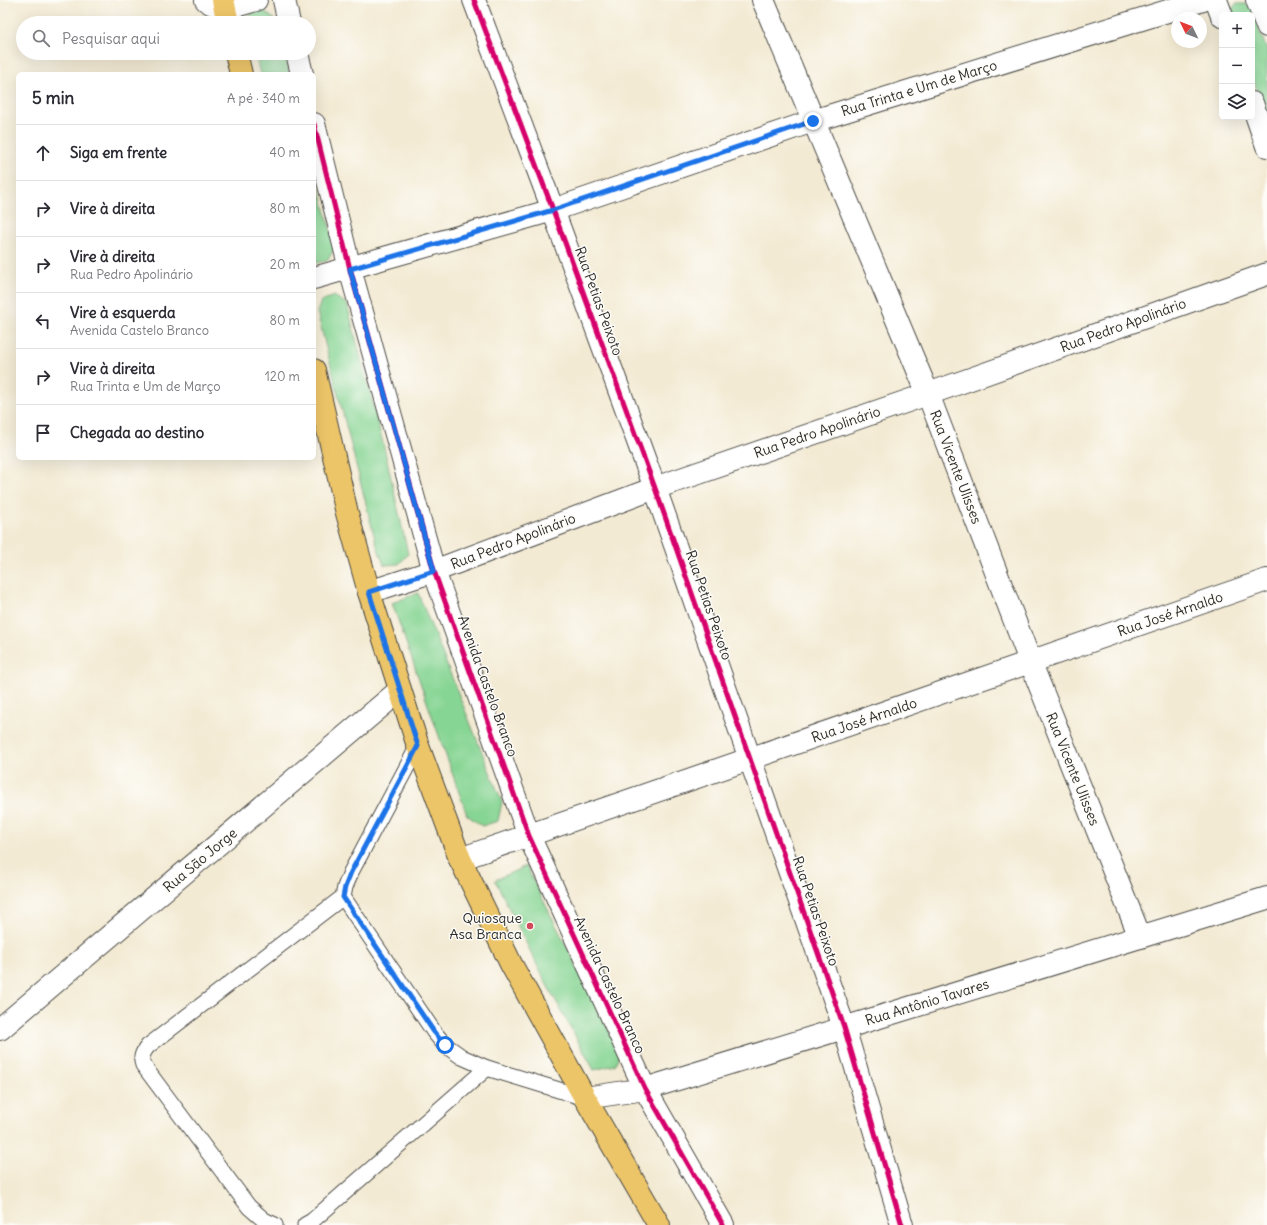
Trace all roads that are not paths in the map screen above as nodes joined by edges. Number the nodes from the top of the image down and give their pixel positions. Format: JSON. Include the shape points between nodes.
{"nodes":[{"id":1,"x":256,"y":0,"type":"edge"},
{"id":2,"x":284,"y":0,"type":"edge"},
{"id":3,"x":474,"y":0,"type":"edge"},
{"id":4,"x":763,"y":0,"type":"edge"},
{"id":5,"x":1203,"y":0,"type":"edge"},
{"id":6,"x":1216,"y":0,"type":"edge"},
{"id":7,"x":1257,"y":0,"type":"edge"},
{"id":8,"x":221,"y":8,"type":"edge"},
{"id":9,"x":1220,"y":12,"type":"edge"},
{"id":10,"x":287,"y":16,"type":"edge"},
{"id":11,"x":1267,"y":26,"type":"edge"},
{"id":12,"x":238,"y":60,"type":"edge"},
{"id":13,"x":299,"y":60,"type":"edge"},
{"id":14,"x":241,"y":72,"type":"edge"},
{"id":15,"x":302,"y":72,"type":"edge"},
{"id":16,"x":1255,"y":112,"type":"edge"},
{"id":17,"x":813,"y":121,"type":"junction"},
{"id":18,"x":316,"y":132,"type":"edge"},
{"id":19,"x":1267,"y":146,"type":"edge"},
{"id":20,"x":553,"y":210,"type":"junction"},
{"id":21,"x":350,"y":269,"type":"junction"},
{"id":22,"x":1267,"y":274,"type":"edge"},
{"id":23,"x":316,"y":278,"type":"edge"},
{"id":24,"x":316,"y":378,"type":"edge"},
{"id":25,"x":928,"y":394,"type":"junction"},
{"id":26,"x":654,"y":488,"type":"junction"},
{"id":27,"x":434,"y":571,"type":"junction"},
{"id":28,"x":1267,"y":580,"type":"edge"},
{"id":29,"x":369,"y":592,"type":"junction"},
{"id":30,"x":1030,"y":661,"type":"junction"},
{"id":31,"x":400,"y":690,"type":"junction"},
{"id":32,"x":418,"y":746,"type":"junction"},
{"id":33,"x":750,"y":760,"type":"junction"},
{"id":34,"x":529,"y":836,"type":"junction"},
{"id":35,"x":460,"y":859,"type":"junction"},
{"id":36,"x":343,"y":897,"type":"junction"},
{"id":37,"x":1267,"y":898,"type":"edge"},
{"id":38,"x":1140,"y":937,"type":"junction"},
{"id":39,"x":844,"y":1027,"type":"junction"},
{"id":40,"x":0,"y":1029,"type":"edge"},
{"id":41,"x":488,"y":1068,"type":"junction"},
{"id":42,"x":645,"y":1089,"type":"junction"},
{"id":43,"x":585,"y":1098,"type":"junction"},
{"id":44,"x":275,"y":1225,"type":"edge"},
{"id":45,"x":305,"y":1225,"type":"edge"},
{"id":46,"x":659,"y":1225,"type":"edge"},
{"id":47,"x":723,"y":1225,"type":"edge"},
{"id":48,"x":902,"y":1225,"type":"edge"}],
"edges":[{"from":1,"to":8,"type":"street"},
{"from":2,"to":10,"type":"street"},
{"from":3,"to":20,"type":"street","name":"Rua Petias Peixoto"},
{"from":4,"to":17,"type":"street","name":"Rua Vicente Ulisses"},
{"from":5,"to":17,"type":"street","name":"Rua Trinta e Um de Março"},
{"from":6,"to":9,"type":"street"},
{"from":7,"to":11,"type":"street"},
{"from":12,"to":14,"type":"main road"},
{"from":13,"to":15,"type":"street"},
{"from":16,"to":19,"type":"street"},
{"from":17,"to":20,"type":"street","name":"Rua Trinta e Um de Março"},
{"from":17,"to":25,"type":"street","name":"Rua Vicente Ulisses"},
{"from":18,"to":21,"type":"street","name":"Avenida Castelo Branco"},
{"from":20,"to":21,"type":"street","name":"Rua Trinta e Um de Março"},
{"from":20,"to":26,"type":"street","name":"Rua Petias Peixoto"},
{"from":21,"to":23,"type":"street","name":"Rua Trinta e Um de Março"},
{"from":21,"to":27,"type":"street","name":"Avenida Castelo Branco"},
{"from":22,"to":25,"type":"street","name":"Rua Pedro Apolinário"},
{"from":24,"to":29,"type":"main road"},
{"from":25,"to":26,"type":"street","name":"Rua Pedro Apolinário"},
{"from":25,"to":30,"type":"street","name":"Rua Vicente Ulisses"},
{"from":26,"to":27,"type":"street","name":"Rua Pedro Apolinário"},
{"from":26,"to":33,"type":"street","name":"Rua Petias Peixoto"},
{"from":27,"to":29,"type":"street","name":"Rua Pedro Apolinário"},
{"from":27,"to":34,"type":"street","name":"Avenida Castelo Branco"},
{"from":28,"to":30,"type":"street","name":"Rua José Arnaldo"},
{"from":29,"to":31,"type":"main road"},
{"from":30,"to":33,"type":"street","name":"Rua José Arnaldo"},
{"from":30,"to":38,"type":"street","name":"Rua Vicente Ulisses"},
{"from":31,"to":32,"type":"main road"},
{"from":31,"to":40,"type":"street","name":"Rua São Jorge"},
{"from":32,"to":35,"type":"main road"},
{"from":32,"to":36,"type":"lane","via":[[351,872]]},
{"from":33,"to":34,"type":"street","name":"Rua José Arnaldo"},
{"from":33,"to":39,"type":"street","name":"Rua Petias Peixoto"},
{"from":34,"to":35,"type":"street","name":"Rua José Arnaldo"},
{"from":34,"to":42,"type":"street","name":"Avenida Castelo Branco"},
{"from":35,"to":43,"type":"main road","via":[[511,964]]},
{"from":36,"to":41,"type":"lane","via":[[445,1045]]},
{"from":36,"to":44,"type":"lane","via":[[148,1046],[141,1060],[250,1207],[264,1220]]},
{"from":37,"to":38,"type":"street","name":"Rua Antônio Tavares"},
{"from":38,"to":39,"type":"street","name":"Rua Antônio Tavares"},
{"from":39,"to":42,"type":"street","name":"Rua Antônio Tavares"},
{"from":39,"to":48,"type":"street","name":"Rua Petias Peixoto"},
{"from":41,"to":43,"type":"lane"},
{"from":41,"to":45,"type":"lane"},
{"from":42,"to":43,"type":"street","name":"Rua Antônio Tavares"},
{"from":42,"to":47,"type":"street","name":"Avenida Castelo Branco"},
{"from":43,"to":46,"type":"main road"}]}
